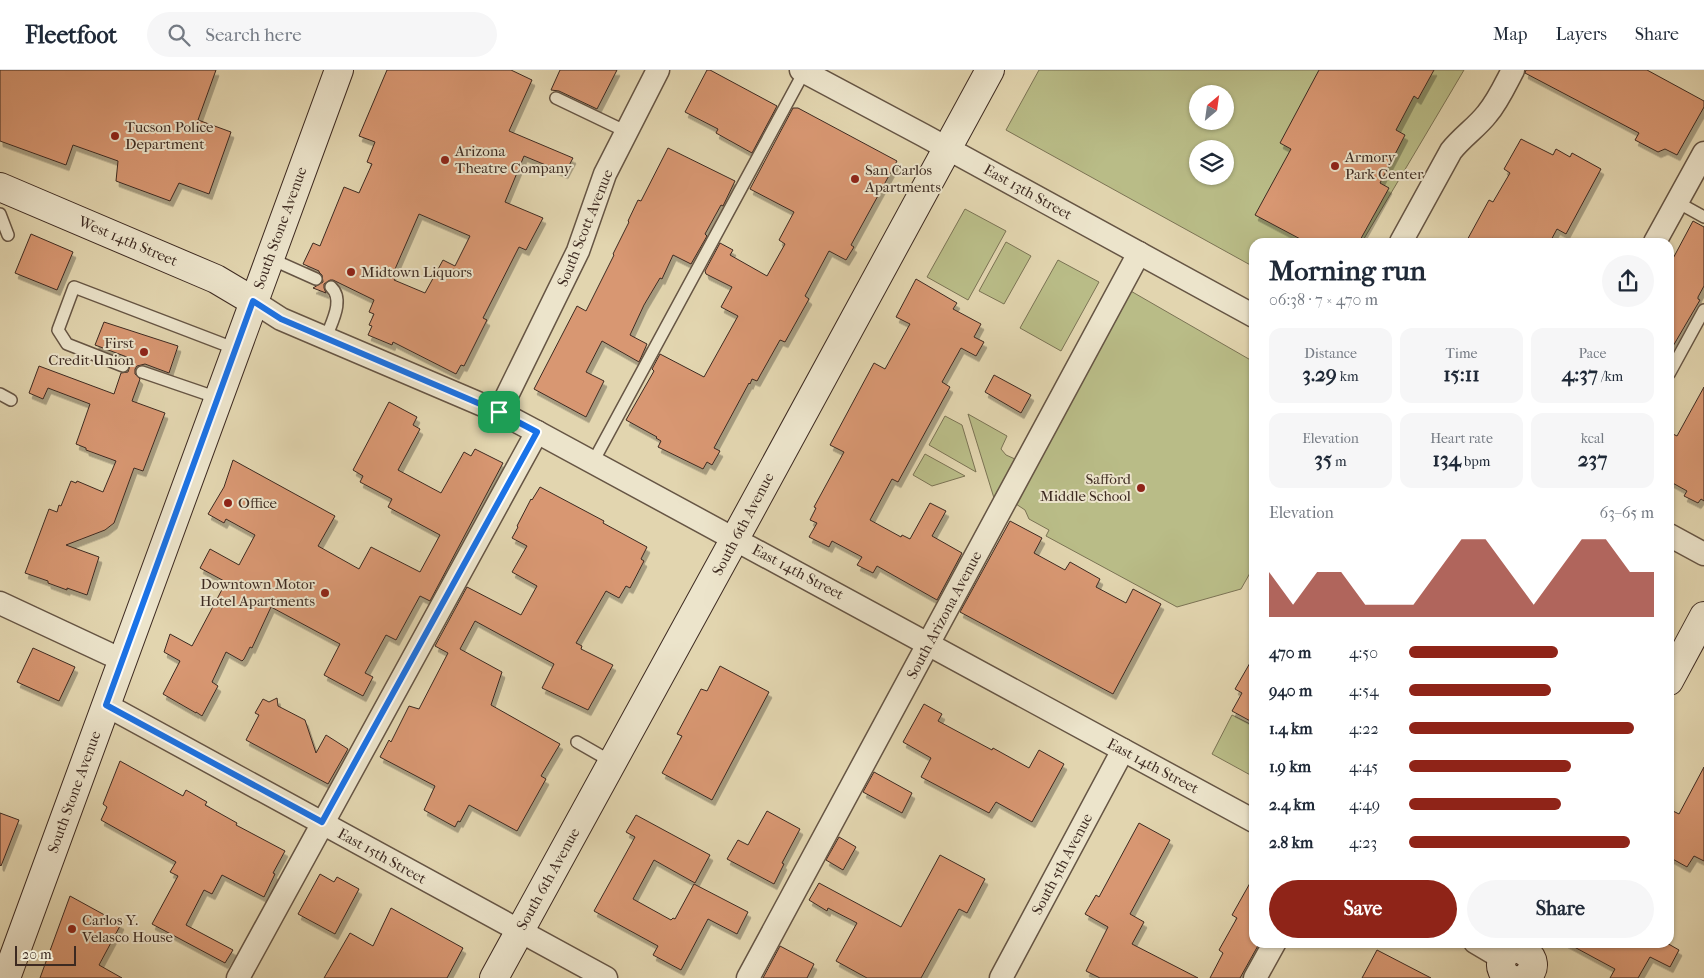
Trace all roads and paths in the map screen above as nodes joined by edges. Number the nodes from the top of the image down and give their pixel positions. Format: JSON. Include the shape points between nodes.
{"nodes":[{"id":1,"x":339,"y":70,"type":"edge"},
{"id":2,"x":658,"y":70,"type":"edge"},
{"id":3,"x":990,"y":70,"type":"edge"},
{"id":4,"x":1513,"y":70,"type":"edge"},
{"id":5,"x":802,"y":71,"type":"edge"},
{"id":6,"x":556,"y":98,"type":"dead end"},
{"id":7,"x":627,"y":132,"type":"junction"},
{"id":8,"x":947,"y":148,"type":"junction"},
{"id":9,"x":1704,"y":152,"type":"edge"},
{"id":10,"x":0,"y":187,"type":"edge"},
{"id":11,"x":1677,"y":202,"type":"junction"},
{"id":12,"x":0,"y":214,"type":"edge"},
{"id":13,"x":1704,"y":217,"type":"edge"},
{"id":14,"x":8,"y":235,"type":"dead end"},
{"id":15,"x":1402,"y":238,"type":"edge"},
{"id":16,"x":1657,"y":238,"type":"edge"},
{"id":17,"x":1139,"y":253,"type":"junction"},
{"id":18,"x":269,"y":258,"type":"junction"},
{"id":19,"x":316,"y":279,"type":"dead end"},
{"id":20,"x":331,"y":287,"type":"dead end"},
{"id":21,"x":253,"y":301,"type":"junction"},
{"id":22,"x":1704,"y":310,"type":"edge"},
{"id":23,"x":1249,"y":313,"type":"edge"},
{"id":24,"x":326,"y":338,"type":"junction"},
{"id":25,"x":236,"y":349,"type":"junction"},
{"id":26,"x":1674,"y":364,"type":"edge"},
{"id":27,"x":123,"y":366,"type":"dead end"},
{"id":28,"x":142,"y":372,"type":"dead end"},
{"id":29,"x":0,"y":394,"type":"edge"},
{"id":30,"x":218,"y":398,"type":"junction"},
{"id":31,"x":11,"y":400,"type":"dead end"},
{"id":32,"x":499,"y":412,"type":"junction"},
{"id":33,"x":537,"y":432,"type":"junction"},
{"id":34,"x":593,"y":462,"type":"junction"},
{"id":35,"x":735,"y":538,"type":"junction"},
{"id":36,"x":1674,"y":538,"type":"edge"},
{"id":37,"x":1704,"y":554,"type":"edge"},
{"id":38,"x":0,"y":603,"type":"edge"},
{"id":39,"x":1704,"y":616,"type":"edge"},
{"id":40,"x":929,"y":643,"type":"junction"},
{"id":41,"x":122,"y":660,"type":"junction"},
{"id":42,"x":1674,"y":672,"type":"edge"},
{"id":43,"x":106,"y":705,"type":"junction"},
{"id":44,"x":577,"y":742,"type":"dead end"},
{"id":45,"x":1123,"y":750,"type":"junction"},
{"id":46,"x":612,"y":762,"type":"junction"},
{"id":47,"x":1249,"y":818,"type":"edge"},
{"id":48,"x":322,"y":822,"type":"junction"},
{"id":49,"x":519,"y":931,"type":"junction"},
{"id":50,"x":1272,"y":948,"type":"edge"},
{"id":51,"x":1485,"y":948,"type":"edge"},
{"id":52,"x":1519,"y":968,"type":"edge"},
{"id":53,"x":6,"y":978,"type":"edge"},
{"id":54,"x":238,"y":978,"type":"edge"},
{"id":55,"x":494,"y":978,"type":"edge"},
{"id":56,"x":606,"y":978,"type":"edge"},
{"id":57,"x":748,"y":978,"type":"edge"},
{"id":58,"x":1001,"y":978,"type":"edge"},
{"id":59,"x":1255,"y":978,"type":"edge"}],
"edges":[{"from":1,"to":18,"type":"street","name":"South Stone Avenue"},
{"from":2,"to":7,"type":"street","name":"South Scott Avenue"},
{"from":3,"to":8,"type":"street","name":"South 6th Avenue"},
{"from":4,"to":15,"type":"street","via":[[1493,107],[1451,150]]},
{"from":5,"to":8,"type":"street","name":"East 13th Street"},
{"from":5,"to":34,"type":"lane"},
{"from":6,"to":7,"type":"lane"},
{"from":7,"to":32,"type":"street","name":"South Scott Avenue","via":[[602,182],[578,251]]},
{"from":8,"to":17,"type":"street","name":"East 13th Street"},
{"from":8,"to":35,"type":"street","name":"South 6th Avenue"},
{"from":9,"to":11,"type":"street"},
{"from":10,"to":21,"type":"street","name":"West 14th Street","via":[[216,279]]},
{"from":11,"to":13,"type":"lane"},
{"from":11,"to":16,"type":"street"},
{"from":12,"to":14,"type":"lane"},
{"from":17,"to":23,"type":"street","name":"East 13th Street"},
{"from":17,"to":40,"type":"street","name":"South Arizona Avenue"},
{"from":18,"to":19,"type":"lane"},
{"from":18,"to":21,"type":"street","name":"South Stone Avenue"},
{"from":20,"to":24,"type":"lane","via":[[337,305]]},
{"from":21,"to":24,"type":"street","name":"East 14th Street","via":[[281,319]]},
{"from":21,"to":25,"type":"street","name":"South Stone Avenue"},
{"from":22,"to":26,"type":"lane"},
{"from":24,"to":32,"type":"street","name":"East 14th Street"},
{"from":25,"to":27,"type":"lane","via":[[74,287],[58,330],[67,344]]},
{"from":25,"to":30,"type":"street","name":"South Stone Avenue"},
{"from":28,"to":30,"type":"lane"},
{"from":29,"to":31,"type":"lane"},
{"from":30,"to":41,"type":"street","name":"South Stone Avenue"},
{"from":32,"to":33,"type":"street","name":"East 14th Street"},
{"from":33,"to":34,"type":"street","name":"East 14th Street"},
{"from":33,"to":48,"type":"street"},
{"from":34,"to":35,"type":"street","name":"East 14th Street"},
{"from":35,"to":40,"type":"street","name":"East 14th Street"},
{"from":35,"to":46,"type":"street","name":"South 6th Avenue"},
{"from":36,"to":37,"type":"street"},
{"from":38,"to":41,"type":"street"},
{"from":39,"to":42,"type":"street"},
{"from":40,"to":45,"type":"street","name":"East 14th Street"},
{"from":40,"to":57,"type":"street","name":"South Arizona Avenue"},
{"from":41,"to":43,"type":"street","name":"South Stone Avenue"},
{"from":43,"to":48,"type":"street","name":"East 15th Street"},
{"from":43,"to":53,"type":"street","name":"South Stone Avenue"},
{"from":44,"to":46,"type":"lane"},
{"from":45,"to":47,"type":"street","name":"East 14th Street"},
{"from":45,"to":58,"type":"street","name":"South 5th Avenue"},
{"from":46,"to":49,"type":"street","name":"South 6th Avenue"},
{"from":48,"to":49,"type":"street","name":"East 15th Street"},
{"from":48,"to":54,"type":"street"},
{"from":49,"to":55,"type":"street","name":"South 6th Avenue"},
{"from":49,"to":56,"type":"street","name":"East 15th Street"},
{"from":50,"to":59,"type":"street"},
{"from":51,"to":52,"type":"street"}]}
